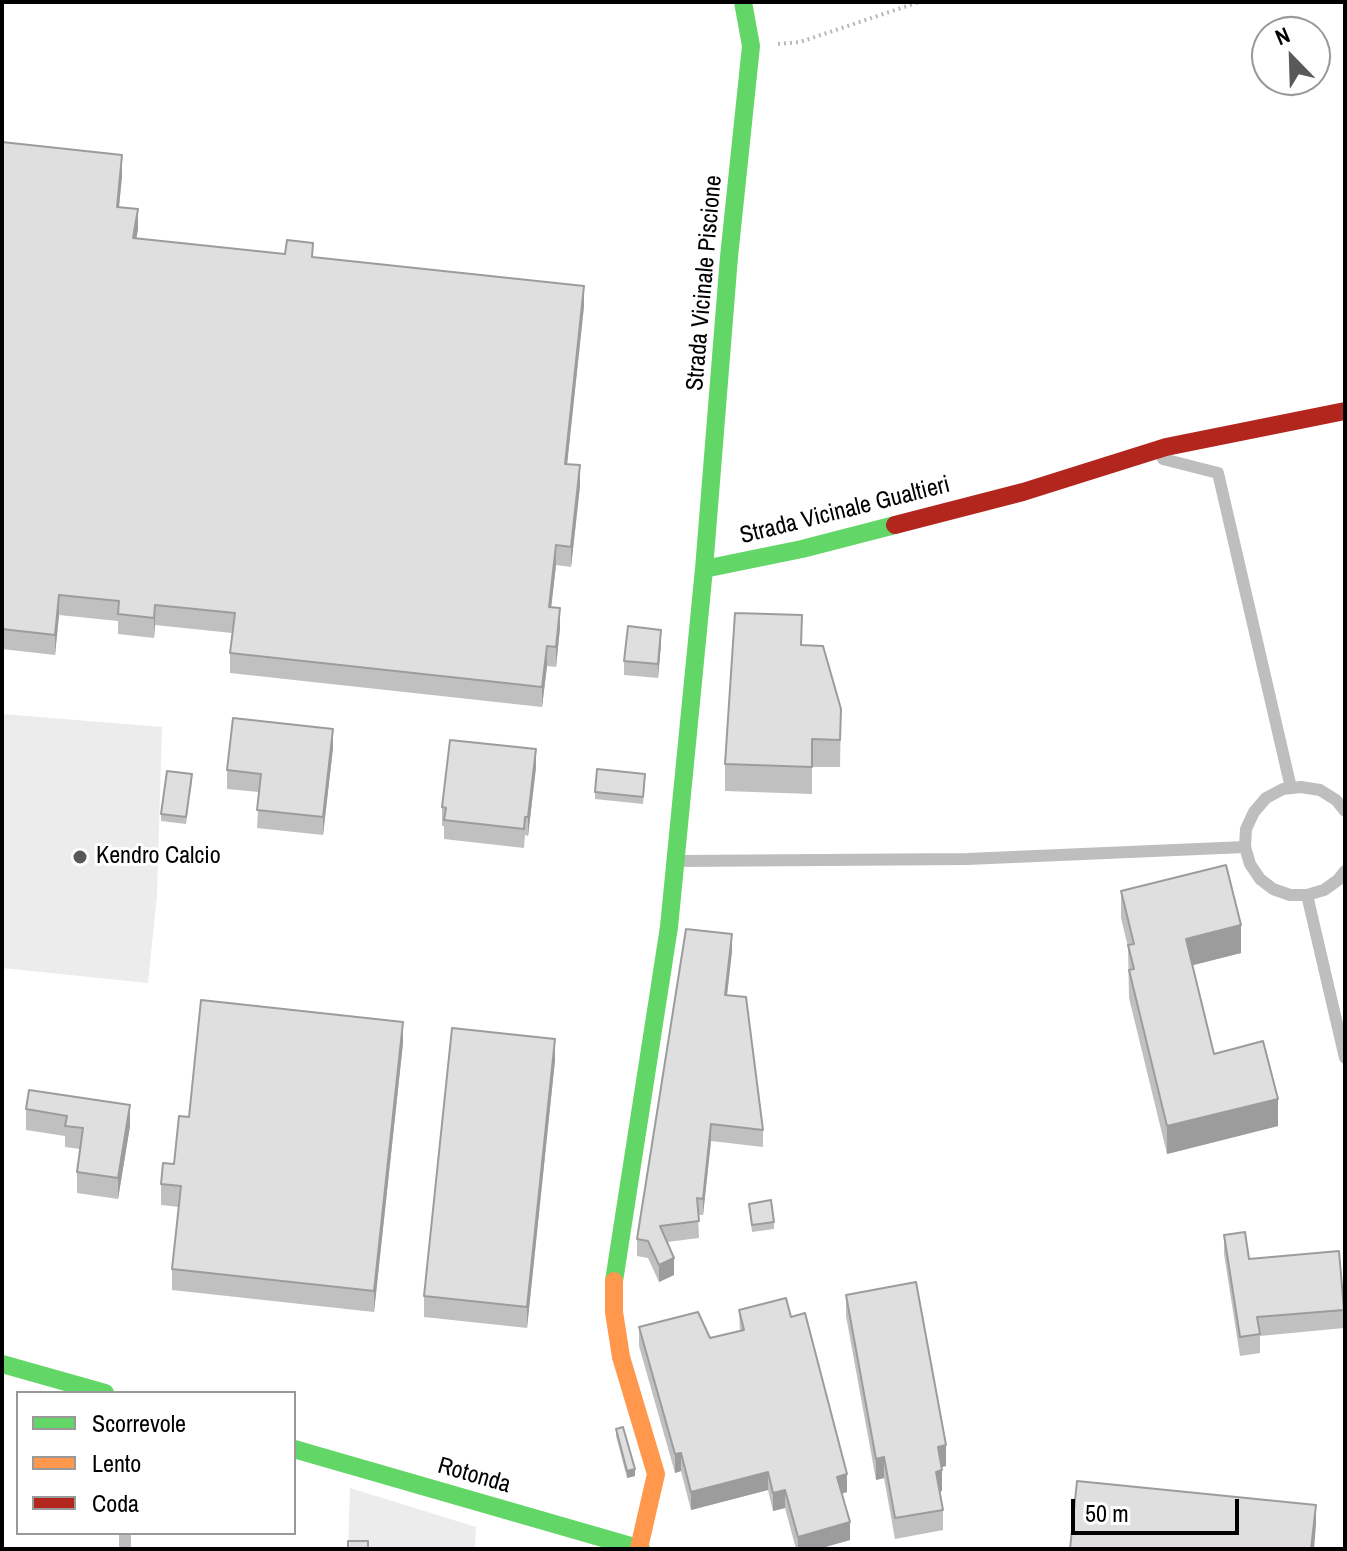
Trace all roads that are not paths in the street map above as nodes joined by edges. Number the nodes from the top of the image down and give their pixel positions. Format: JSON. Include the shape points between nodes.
{"nodes":[{"id":1,"x":743,"y":2,"type":"edge"},
{"id":2,"x":1345,"y":411,"type":"edge"},
{"id":3,"x":1143,"y":454,"type":"junction"},
{"id":4,"x":704,"y":569,"type":"junction"},
{"id":5,"x":1291,"y":788,"type":"junction"},
{"id":6,"x":1345,"y":811,"type":"edge"},
{"id":7,"x":1245,"y":847,"type":"junction"},
{"id":8,"x":675,"y":861,"type":"junction"},
{"id":9,"x":1345,"y":871,"type":"edge"},
{"id":10,"x":1307,"y":895,"type":"junction"},
{"id":11,"x":1345,"y":1058,"type":"edge"},
{"id":12,"x":2,"y":1364,"type":"edge"},
{"id":13,"x":98,"y":1391,"type":"edge"},
{"id":14,"x":296,"y":1450,"type":"edge"},
{"id":15,"x":640,"y":1549,"type":"edge"}],
"edges":[{"from":1,"to":4,"type":"street","name":"Strada Vicinale Piscione","via":[[751,46]]},
{"from":2,"to":3,"type":"street","name":"Strada Vicinale Gualtieri"},
{"from":3,"to":4,"type":"street","name":"Strada Vicinale Gualtieri","via":[[1023,492]]},
{"from":3,"to":5,"type":"lane","via":[[1218,473]]},
{"from":4,"to":8,"type":"street"},
{"from":5,"to":6,"type":"lane","via":[[1320,790]]},
{"from":5,"to":7,"type":"lane","via":[[1266,798],[1254,812]]},
{"from":7,"to":8,"type":"lane","via":[[967,859]]},
{"from":7,"to":10,"type":"lane","via":[[1260,879],[1290,895]]},
{"from":8,"to":15,"type":"street","via":[[614,1271],[621,1357],[656,1474]]},
{"from":9,"to":10,"type":"lane","via":[[1324,890]]},
{"from":10,"to":11,"type":"lane"},
{"from":12,"to":13,"type":"street"},
{"from":14,"to":15,"type":"street","name":"Rotonda"}]}
